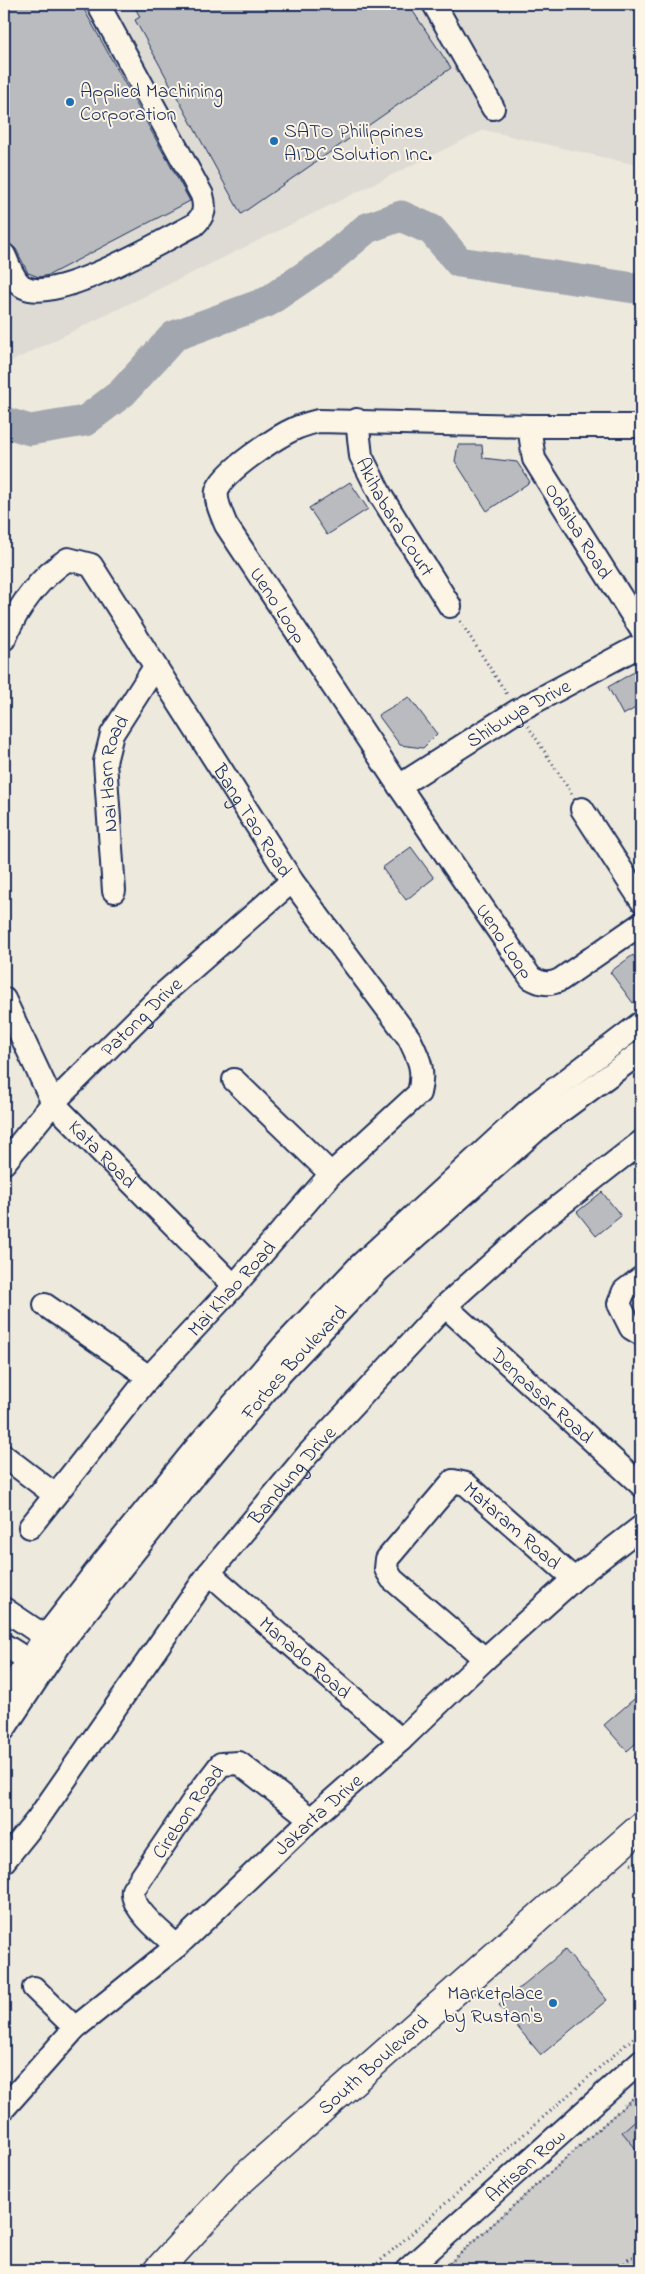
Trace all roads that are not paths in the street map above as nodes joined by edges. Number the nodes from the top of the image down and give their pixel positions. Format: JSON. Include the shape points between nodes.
{"nodes":[{"id":1,"x":98,"y":4,"type":"edge"},
{"id":2,"x":434,"y":4,"type":"edge"},
{"id":3,"x":493,"y":108,"type":"dead end"},
{"id":4,"x":4,"y":255,"type":"edge"},
{"id":5,"x":357,"y":420,"type":"junction"},
{"id":6,"x":529,"y":426,"type":"junction"},
{"id":7,"x":641,"y":426,"type":"edge"},
{"id":8,"x":450,"y":606,"type":"dead end"},
{"id":9,"x":641,"y":629,"type":"edge"},
{"id":10,"x":4,"y":639,"type":"edge"},
{"id":11,"x":641,"y":645,"type":"edge"},
{"id":12,"x":155,"y":667,"type":"junction"},
{"id":13,"x":399,"y":786,"type":"junction"},
{"id":14,"x":582,"y":809,"type":"dead end"},
{"id":15,"x":292,"y":881,"type":"junction"},
{"id":16,"x":114,"y":891,"type":"dead end"},
{"id":17,"x":641,"y":900,"type":"edge"},
{"id":18,"x":641,"y":924,"type":"edge"},
{"id":19,"x":4,"y":998,"type":"edge"},
{"id":20,"x":641,"y":1023,"type":"edge"},
{"id":21,"x":641,"y":1052,"type":"edge"},
{"id":22,"x":234,"y":1080,"type":"dead end"},
{"id":23,"x":419,"y":1092,"type":"joint"},
{"id":24,"x":54,"y":1103,"type":"junction"},
{"id":25,"x":641,"y":1142,"type":"edge"},
{"id":26,"x":4,"y":1163,"type":"edge"},
{"id":27,"x":331,"y":1174,"type":"junction"},
{"id":28,"x":641,"y":1278,"type":"edge"},
{"id":29,"x":234,"y":1286,"type":"junction"},
{"id":30,"x":45,"y":1306,"type":"dead end"},
{"id":31,"x":445,"y":1306,"type":"junction"},
{"id":32,"x":641,"y":1334,"type":"edge"},
{"id":33,"x":150,"y":1377,"type":"junction"},
{"id":34,"x":4,"y":1456,"type":"edge"},
{"id":35,"x":641,"y":1485,"type":"edge"},
{"id":36,"x":55,"y":1495,"type":"junction"},
{"id":37,"x":30,"y":1527,"type":"dead end"},
{"id":38,"x":641,"y":1528,"type":"edge"},
{"id":39,"x":209,"y":1573,"type":"junction"},
{"id":40,"x":574,"y":1579,"type":"junction"},
{"id":41,"x":4,"y":1609,"type":"edge"},
{"id":42,"x":52,"y":1642,"type":"junction"},
{"id":43,"x":4,"y":1645,"type":"edge"},
{"id":44,"x":485,"y":1659,"type":"junction"},
{"id":45,"x":37,"y":1665,"type":"junction"},
{"id":46,"x":4,"y":1696,"type":"edge"},
{"id":47,"x":4,"y":1729,"type":"edge"},
{"id":48,"x":401,"y":1740,"type":"junction"},
{"id":49,"x":311,"y":1819,"type":"junction"},
{"id":50,"x":640,"y":1831,"type":"edge"},
{"id":51,"x":4,"y":1861,"type":"edge"},
{"id":52,"x":177,"y":1946,"type":"junction"},
{"id":53,"x":34,"y":1988,"type":"dead end"},
{"id":54,"x":75,"y":2028,"type":"junction"},
{"id":55,"x":641,"y":2061,"type":"edge"},
{"id":56,"x":4,"y":2108,"type":"edge"},
{"id":57,"x":158,"y":2270,"type":"edge"},
{"id":58,"x":407,"y":2270,"type":"edge"}],
"edges":[{"from":1,"to":4,"type":"street","via":[[202,195],[205,206],[202,217],[194,225],[80,282],[45,290],[23,287]]},
{"from":2,"to":3,"type":"street"},
{"from":5,"to":6,"type":"street","name":"Ueno Loop"},
{"from":5,"to":8,"type":"street","name":"Akihabara Court","via":[[361,456],[381,496]]},
{"from":5,"to":13,"type":"street","name":"Ueno Loop","via":[[318,421],[297,427],[278,438],[226,478],[217,491],[219,509],[288,622]]},
{"from":6,"to":7,"type":"street","name":"Ueno Loop"},
{"from":6,"to":9,"type":"street","name":"Odaiba Road","via":[[534,459]]},
{"from":10,"to":12,"type":"street","name":"Bang Tao Road","via":[[32,592],[49,572],[68,559],[91,565]]},
{"from":11,"to":13,"type":"street","name":"Shibuya Drive","via":[[517,711]]},
{"from":12,"to":15,"type":"street","name":"Bang Tao Road"},
{"from":12,"to":16,"type":"street","name":"Nai Harn Road","via":[[112,734],[105,762]]},
{"from":13,"to":18,"type":"street","name":"Ueno Loop","via":[[531,978],[552,984]]},
{"from":14,"to":17,"type":"street"},
{"from":15,"to":23,"type":"street","name":"Bang Tao Road","via":[[408,1038],[419,1058],[423,1076]]},
{"from":15,"to":24,"type":"street","name":"Patong Drive","via":[[163,994]]},
{"from":19,"to":24,"type":"street","name":"Kata Road"},
{"from":20,"to":42,"type":"street","name":"Forbes Boulevard","via":[[534,1105],[360,1265],[284,1345],[199,1444]]},
{"from":21,"to":42,"type":"street","name":"Forbes Boulevard","via":[[542,1125],[379,1270],[282,1372]]},
{"from":22,"to":27,"type":"street"},
{"from":23,"to":27,"type":"street","name":"Mai Khao Road"},
{"from":24,"to":26,"type":"street","name":"Patong Drive"},
{"from":24,"to":29,"type":"street","name":"Kata Road"},
{"from":25,"to":31,"type":"street","name":"Bandung Drive","via":[[536,1224]]},
{"from":27,"to":29,"type":"street","name":"Mai Khao Road"},
{"from":28,"to":32,"type":"street","via":[[624,1291],[619,1304],[631,1328]]},
{"from":29,"to":33,"type":"street","name":"Mai Khao Road"},
{"from":30,"to":33,"type":"street"},
{"from":31,"to":35,"type":"street","name":"Denpasar Road"},
{"from":31,"to":39,"type":"street","name":"Bandung Drive","via":[[308,1454]]},
{"from":33,"to":36,"type":"street","name":"Mai Khao Road"},
{"from":34,"to":36,"type":"street"},
{"from":36,"to":37,"type":"street","name":"Mai Khao Road"},
{"from":38,"to":40,"type":"street","name":"Jakarta Drive"},
{"from":39,"to":48,"type":"street","name":"Manado Road"},
{"from":39,"to":51,"type":"street","name":"Bandung Drive","via":[[37,1820]]},
{"from":40,"to":44,"type":"street","name":"Jakarta Drive"},
{"from":40,"to":44,"type":"street","name":"Mataram Road","via":[[466,1484],[453,1481],[387,1559],[386,1569],[392,1578]]},
{"from":41,"to":42,"type":"street"},
{"from":42,"to":45,"type":"street","name":"Forbes Boulevard"},
{"from":43,"to":45,"type":"street"},
{"from":44,"to":48,"type":"street","name":"Jakarta Drive"},
{"from":45,"to":46,"type":"street","name":"Forbes Boulevard"},
{"from":45,"to":47,"type":"street","name":"Forbes Boulevard"},
{"from":48,"to":49,"type":"street","name":"Jakarta Drive"},
{"from":49,"to":52,"type":"street","name":"Jakarta Drive"},
{"from":49,"to":52,"type":"street","name":"Cirebon Road","via":[[239,1763],[221,1764],[133,1890],[139,1907]]},
{"from":50,"to":57,"type":"main road","name":"South Boulevard","via":[[238,2183]]},
{"from":52,"to":54,"type":"street","name":"Jakarta Drive"},
{"from":53,"to":54,"type":"street"},
{"from":54,"to":56,"type":"street","name":"Jakarta Drive"},
{"from":55,"to":58,"type":"street","name":"Artisan Row"}]}
